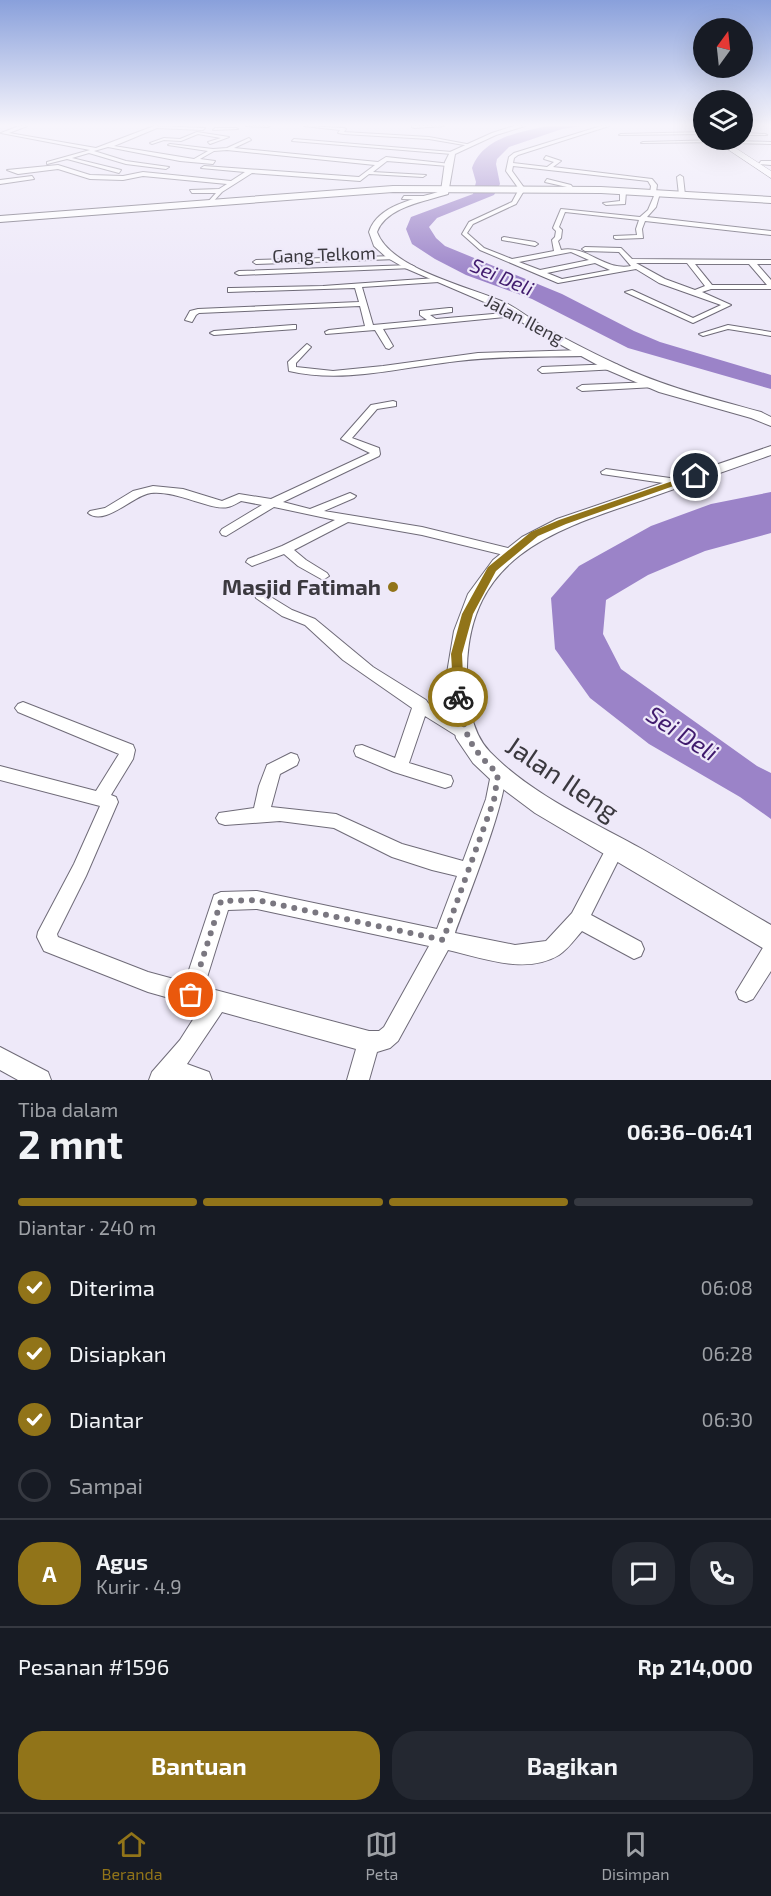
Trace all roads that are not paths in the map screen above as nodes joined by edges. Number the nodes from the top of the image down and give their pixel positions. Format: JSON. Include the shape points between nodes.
{"nodes":[{"id":1,"x":33,"y":176,"type":"edge"},
{"id":2,"x":89,"y":176,"type":"edge"},
{"id":3,"x":129,"y":176,"type":"edge"},
{"id":4,"x":163,"y":176,"type":"edge"},
{"id":5,"x":241,"y":176,"type":"edge"},
{"id":6,"x":329,"y":176,"type":"edge"},
{"id":7,"x":365,"y":176,"type":"edge"},
{"id":8,"x":451,"y":176,"type":"edge"},
{"id":9,"x":513,"y":176,"type":"edge"},
{"id":10,"x":543,"y":176,"type":"edge"},
{"id":11,"x":620,"y":176,"type":"edge"},
{"id":12,"x":680,"y":177,"type":"dead end"},
{"id":13,"x":0,"y":182,"type":"edge"},
{"id":14,"x":231,"y":183,"type":"junction"},
{"id":15,"x":452,"y":189,"type":"junction"},
{"id":16,"x":522,"y":189,"type":"junction"},
{"id":17,"x":572,"y":190,"type":"junction"},
{"id":18,"x":192,"y":191,"type":"dead end"},
{"id":19,"x":220,"y":191,"type":"junction"},
{"id":20,"x":623,"y":192,"type":"junction"},
{"id":21,"x":655,"y":193,"type":"junction"},
{"id":22,"x":682,"y":195,"type":"junction"},
{"id":23,"x":404,"y":198,"type":"dead end"},
{"id":24,"x":427,"y":198,"type":"junction"},
{"id":25,"x":771,"y":200,"type":"edge"},
{"id":26,"x":212,"y":203,"type":"junction"},
{"id":27,"x":606,"y":203,"type":"dead end"},
{"id":28,"x":642,"y":217,"type":"junction"},
{"id":29,"x":0,"y":219,"type":"edge"},
{"id":30,"x":771,"y":233,"type":"edge"},
{"id":31,"x":616,"y":237,"type":"dead end"},
{"id":32,"x":504,"y":239,"type":"dead end"},
{"id":33,"x":585,"y":249,"type":"dead end"},
{"id":34,"x":558,"y":252,"type":"junction"},
{"id":35,"x":548,"y":254,"type":"junction"},
{"id":36,"x":394,"y":258,"type":"junction"},
{"id":37,"x":512,"y":261,"type":"junction"},
{"id":38,"x":596,"y":261,"type":"junction"},
{"id":39,"x":689,"y":261,"type":"junction"},
{"id":40,"x":751,"y":261,"type":"junction"},
{"id":41,"x":256,"y":262,"type":"dead end"},
{"id":42,"x":771,"y":262,"type":"edge"},
{"id":43,"x":634,"y":265,"type":"junction"},
{"id":44,"x":411,"y":267,"type":"junction"},
{"id":45,"x":616,"y":270,"type":"junction"},
{"id":46,"x":539,"y":272,"type":"junction"},
{"id":47,"x":239,"y":273,"type":"dead end"},
{"id":48,"x":436,"y":280,"type":"junction"},
{"id":49,"x":358,"y":286,"type":"junction"},
{"id":50,"x":771,"y":286,"type":"edge"},
{"id":51,"x":710,"y":287,"type":"junction"},
{"id":52,"x":231,"y":290,"type":"dead end"},
{"id":53,"x":628,"y":292,"type":"dead end"},
{"id":54,"x":695,"y":292,"type":"junction"},
{"id":55,"x":363,"y":304,"type":"junction"},
{"id":56,"x":258,"y":310,"type":"junction"},
{"id":57,"x":449,"y":310,"type":"dead end"},
{"id":58,"x":220,"y":311,"type":"junction"},
{"id":59,"x":404,"y":313,"type":"dead end"},
{"id":60,"x":516,"y":314,"type":"junction"},
{"id":61,"x":189,"y":321,"type":"dead end"},
{"id":62,"x":220,"y":322,"type":"dead end"},
{"id":63,"x":435,"y":322,"type":"junction"},
{"id":64,"x":410,"y":325,"type":"junction"},
{"id":65,"x":293,"y":327,"type":"dead end"},
{"id":66,"x":374,"y":328,"type":"junction"},
{"id":67,"x":251,"y":330,"type":"junction"},
{"id":68,"x":330,"y":332,"type":"dead end"},
{"id":69,"x":214,"y":333,"type":"dead end"},
{"id":70,"x":703,"y":334,"type":"dead end"},
{"id":71,"x":771,"y":334,"type":"edge"},
{"id":72,"x":389,"y":346,"type":"dead end"},
{"id":73,"x":307,"y":347,"type":"dead end"},
{"id":74,"x":584,"y":352,"type":"junction"},
{"id":75,"x":615,"y":367,"type":"junction"},
{"id":76,"x":542,"y":370,"type":"dead end"},
{"id":77,"x":652,"y":385,"type":"junction"},
{"id":78,"x":582,"y":388,"type":"dead end"},
{"id":79,"x":393,"y":405,"type":"dead end"},
{"id":80,"x":771,"y":422,"type":"edge"},
{"id":81,"x":771,"y":450,"type":"edge"},
{"id":82,"x":606,"y":472,"type":"dead end"},
{"id":83,"x":677,"y":482,"type":"junction"},
{"id":84,"x":350,"y":496,"type":"dead end"},
{"id":85,"x":272,"y":503,"type":"junction"},
{"id":86,"x":94,"y":513,"type":"dead end"},
{"id":87,"x":312,"y":513,"type":"junction"},
{"id":88,"x":346,"y":519,"type":"junction"},
{"id":89,"x":226,"y":532,"type":"dead end"},
{"id":90,"x":286,"y":549,"type":"junction"},
{"id":91,"x":512,"y":553,"type":"junction"},
{"id":92,"x":252,"y":562,"type":"dead end"},
{"id":93,"x":323,"y":576,"type":"dead end"},
{"id":94,"x":261,"y":595,"type":"dead end"},
{"id":95,"x":421,"y":704,"type":"junction"},
{"id":96,"x":23,"y":708,"type":"dead end"},
{"id":97,"x":465,"y":735,"type":"junction"},
{"id":98,"x":362,"y":751,"type":"dead end"},
{"id":99,"x":291,"y":760,"type":"dead end"},
{"id":100,"x":400,"y":767,"type":"junction"},
{"id":101,"x":0,"y":773,"type":"edge"},
{"id":102,"x":498,"y":774,"type":"junction"},
{"id":103,"x":445,"y":782,"type":"dead end"},
{"id":104,"x":100,"y":799,"type":"junction"},
{"id":105,"x":261,"y":815,"type":"junction"},
{"id":106,"x":225,"y":819,"type":"dead end"},
{"id":107,"x":616,"y":847,"type":"junction"},
{"id":108,"x":467,"y":870,"type":"junction"},
{"id":109,"x":579,"y":919,"type":"junction"},
{"id":110,"x":443,"y":940,"type":"junction"},
{"id":111,"x":771,"y":940,"type":"edge"},
{"id":112,"x":634,"y":950,"type":"dead end"},
{"id":113,"x":771,"y":953,"type":"edge"},
{"id":114,"x":746,"y":992,"type":"dead end"},
{"id":115,"x":191,"y":995,"type":"junction"},
{"id":116,"x":217,"y":1001,"type":"junction"},
{"id":117,"x":369,"y":1042,"type":"junction"},
{"id":118,"x":0,"y":1058,"type":"edge"},
{"id":119,"x":165,"y":1074,"type":"edge"},
{"id":120,"x":40,"y":1080,"type":"edge"},
{"id":121,"x":201,"y":1080,"type":"edge"},
{"id":122,"x":358,"y":1080,"type":"edge"}],
"edges":[{"from":1,"to":13,"type":"street"},
{"from":2,"to":3,"type":"street"},
{"from":4,"to":14,"type":"street"},
{"from":5,"to":14,"type":"street"},
{"from":6,"to":7,"type":"street"},
{"from":8,"to":15,"type":"street"},
{"from":9,"to":16,"type":"street"},
{"from":10,"to":17,"type":"street"},
{"from":11,"to":21,"type":"street","via":[[650,180]]},
{"from":12,"to":22,"type":"street"},
{"from":14,"to":19,"type":"street"},
{"from":15,"to":16,"type":"main road"},
{"from":15,"to":24,"type":"street","name":"Jalan Ileng"},
{"from":15,"to":26,"type":"main road","via":[[393,189]]},
{"from":16,"to":17,"type":"main road"},
{"from":16,"to":37,"type":"street","via":[[514,203],[464,230],[483,249]]},
{"from":17,"to":20,"type":"main road"},
{"from":18,"to":19,"type":"street"},
{"from":19,"to":26,"type":"street"},
{"from":20,"to":21,"type":"main road"},
{"from":20,"to":27,"type":"street","via":[[623,203]]},
{"from":21,"to":22,"type":"main road"},
{"from":21,"to":28,"type":"street","via":[[655,202]]},
{"from":22,"to":25,"type":"main road"},
{"from":23,"to":24,"type":"street"},
{"from":24,"to":36,"type":"street","name":"Jalan Ileng","via":[[378,219],[374,239]]},
{"from":26,"to":29,"type":"main road"},
{"from":28,"to":30,"type":"street"},
{"from":28,"to":31,"type":"street","via":[[641,237]]},
{"from":28,"to":34,"type":"street","via":[[563,210],[556,228]]},
{"from":32,"to":35,"type":"street","via":[[536,243]]},
{"from":33,"to":43,"type":"street","via":[[620,250]]},
{"from":34,"to":35,"type":"street"},
{"from":34,"to":38,"type":"street","via":[[572,250]]},
{"from":35,"to":37,"type":"street"},
{"from":36,"to":41,"type":"street"},
{"from":36,"to":44,"type":"street","name":"Jalan Ileng"},
{"from":37,"to":46,"type":"street"},
{"from":38,"to":45,"type":"street"},
{"from":38,"to":46,"type":"street"},
{"from":39,"to":40,"type":"street"},
{"from":39,"to":43,"type":"street"},
{"from":39,"to":51,"type":"street"},
{"from":40,"to":42,"type":"street"},
{"from":40,"to":50,"type":"street"},
{"from":43,"to":45,"type":"street"},
{"from":43,"to":54,"type":"street","via":[[662,281]]},
{"from":44,"to":47,"type":"street","name":"Gang Telkom"},
{"from":44,"to":48,"type":"street","name":"Jalan Ileng"},
{"from":45,"to":46,"type":"street","via":[[566,281]]},
{"from":48,"to":49,"type":"street"},
{"from":48,"to":60,"type":"street","name":"Jalan Ileng"},
{"from":49,"to":52,"type":"street"},
{"from":49,"to":55,"type":"street"},
{"from":50,"to":51,"type":"street"},
{"from":51,"to":54,"type":"street"},
{"from":53,"to":54,"type":"street","via":[[693,321],[726,306]]},
{"from":55,"to":56,"type":"street"},
{"from":55,"to":66,"type":"street"},
{"from":56,"to":58,"type":"street"},
{"from":56,"to":67,"type":"street"},
{"from":57,"to":63,"type":"street","via":[[423,313]]},
{"from":58,"to":61,"type":"street","via":[[195,312]]},
{"from":58,"to":62,"type":"street"},
{"from":59,"to":64,"type":"street"},
{"from":60,"to":63,"type":"street"},
{"from":60,"to":74,"type":"street","name":"Jalan Ileng"},
{"from":63,"to":64,"type":"street"},
{"from":64,"to":66,"type":"street"},
{"from":65,"to":67,"type":"street"},
{"from":66,"to":68,"type":"street"},
{"from":66,"to":72,"type":"street"},
{"from":67,"to":69,"type":"street"},
{"from":70,"to":71,"type":"street","via":[[732,327]]},
{"from":73,"to":74,"type":"street","via":[[292,362],[292,369],[343,371],[478,356]]},
{"from":74,"to":75,"type":"street","name":"Jalan Ileng"},
{"from":75,"to":76,"type":"street"},
{"from":75,"to":77,"type":"street","name":"Jalan Ileng"},
{"from":77,"to":78,"type":"street"},
{"from":77,"to":80,"type":"street","name":"Jalan Ileng"},
{"from":79,"to":85,"type":"street","via":[[374,407],[346,439],[375,450],[375,454]]},
{"from":81,"to":83,"type":"street","name":"Jalan Ileng"},
{"from":82,"to":83,"type":"street"},
{"from":83,"to":91,"type":"street","name":"Jalan Ileng","via":[[535,534]]},
{"from":84,"to":87,"type":"street"},
{"from":85,"to":86,"type":"street","via":[[239,497],[221,504],[153,490],[140,492],[106,513]]},
{"from":85,"to":87,"type":"street"},
{"from":85,"to":89,"type":"street"},
{"from":87,"to":88,"type":"street"},
{"from":88,"to":90,"type":"street"},
{"from":88,"to":91,"type":"street","via":[[422,531]]},
{"from":90,"to":92,"type":"street"},
{"from":90,"to":93,"type":"street"},
{"from":91,"to":97,"type":"street","name":"Jalan Ileng","via":[[492,569],[484,582],[467,614],[456,654]]},
{"from":94,"to":95,"type":"street","via":[[287,613],[310,622],[348,656]]},
{"from":95,"to":97,"type":"street"},
{"from":95,"to":100,"type":"street"},
{"from":96,"to":104,"type":"street","via":[[127,750]]},
{"from":97,"to":102,"type":"street","name":"Jalan Ileng"},
{"from":98,"to":100,"type":"street"},
{"from":99,"to":105,"type":"street","via":[[273,770]]},
{"from":100,"to":103,"type":"street"},
{"from":101,"to":104,"type":"street"},
{"from":102,"to":107,"type":"street","name":"Jalan Ileng"},
{"from":102,"to":108,"type":"street","via":[[494,800]]},
{"from":104,"to":115,"type":"street","via":[[110,802],[48,932],[48,941],[117,971]]},
{"from":105,"to":106,"type":"street"},
{"from":105,"to":108,"type":"street","via":[[336,821],[398,851]]},
{"from":107,"to":109,"type":"street"},
{"from":107,"to":111,"type":"street","name":"Jalan Ileng"},
{"from":108,"to":110,"type":"street"},
{"from":109,"to":110,"type":"street","via":[[555,949],[536,955],[515,955]]},
{"from":109,"to":112,"type":"street"},
{"from":110,"to":115,"type":"street","via":[[257,900],[221,901]]},
{"from":110,"to":117,"type":"street","via":[[391,1034],[383,1041]]},
{"from":113,"to":114,"type":"street"},
{"from":115,"to":116,"type":"street"},
{"from":116,"to":117,"type":"street"},
{"from":116,"to":119,"type":"street"},
{"from":117,"to":122,"type":"street"},
{"from":118,"to":120,"type":"street"},
{"from":119,"to":121,"type":"street"}]}
